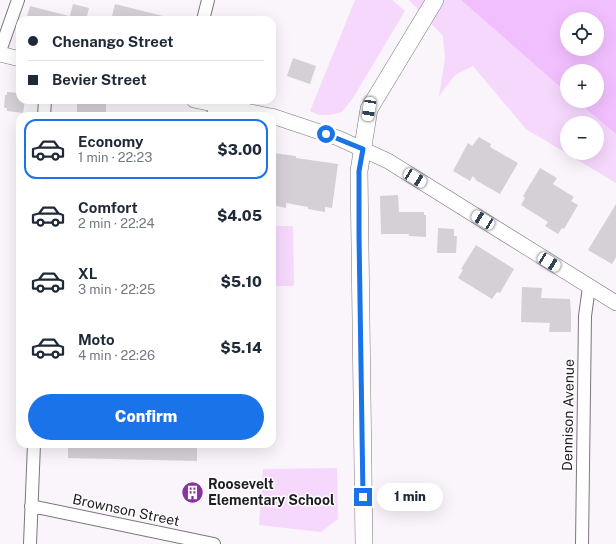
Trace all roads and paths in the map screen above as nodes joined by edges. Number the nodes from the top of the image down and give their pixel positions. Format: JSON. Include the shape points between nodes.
{"nodes":[{"id":1,"x":18,"y":0,"type":"edge"},
{"id":2,"x":208,"y":0,"type":"edge"},
{"id":3,"x":435,"y":0,"type":"edge"},
{"id":4,"x":204,"y":16,"type":"edge"},
{"id":5,"x":0,"y":52,"type":"edge"},
{"id":6,"x":16,"y":58,"type":"edge"},
{"id":7,"x":202,"y":104,"type":"edge"},
{"id":8,"x":214,"y":110,"type":"edge"},
{"id":9,"x":233,"y":112,"type":"edge"},
{"id":10,"x":276,"y":118,"type":"edge"},
{"id":11,"x":363,"y":149,"type":"junction"},
{"id":12,"x":589,"y":287,"type":"junction"},
{"id":13,"x":616,"y":303,"type":"edge"},
{"id":14,"x":34,"y":448,"type":"edge"},
{"id":15,"x":32,"y":506,"type":"junction"},
{"id":16,"x":30,"y":544,"type":"edge"},
{"id":17,"x":214,"y":544,"type":"edge"},
{"id":18,"x":364,"y":544,"type":"edge"},
{"id":19,"x":582,"y":544,"type":"edge"}],
"edges":[{"from":1,"to":5,"type":"street"},
{"from":2,"to":4,"type":"street"},
{"from":3,"to":11,"type":"main road","via":[[369,109]]},
{"from":5,"to":6,"type":"street"},
{"from":7,"to":8,"type":"street"},
{"from":8,"to":9,"type":"street"},
{"from":10,"to":11,"type":"street"},
{"from":11,"to":12,"type":"street","via":[[388,161]]},
{"from":11,"to":18,"type":"main road","via":[[359,171],[359,234]]},
{"from":12,"to":13,"type":"street"},
{"from":12,"to":19,"type":"street","name":"Dennison Avenue","via":[[585,316]]},
{"from":14,"to":15,"type":"street"},
{"from":15,"to":16,"type":"street"},
{"from":15,"to":17,"type":"street","name":"Brownson Street"}]}
